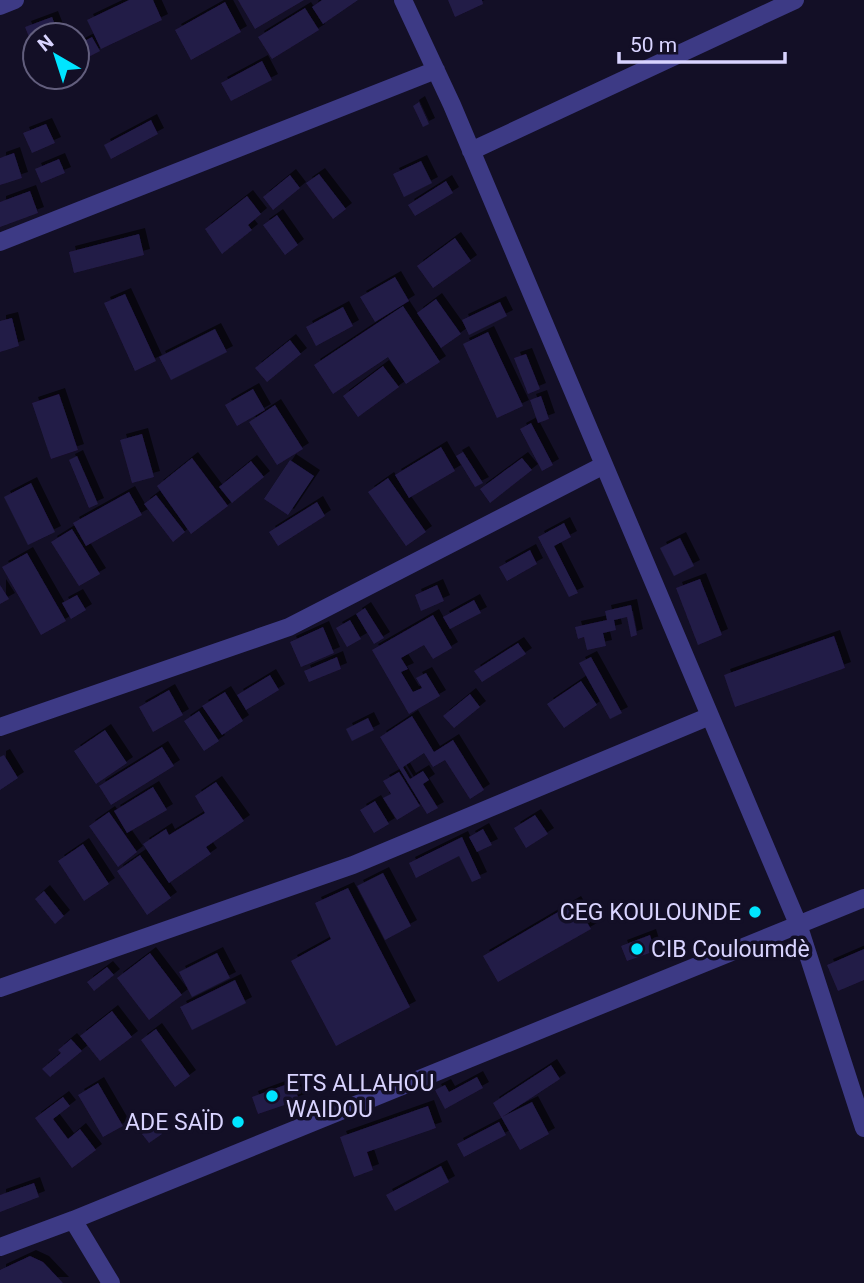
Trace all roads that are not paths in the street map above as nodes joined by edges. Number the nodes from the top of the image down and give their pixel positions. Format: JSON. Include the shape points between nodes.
{"nodes":[{"id":1,"x":15,"y":0,"type":"edge"},
{"id":2,"x":403,"y":0,"type":"edge"},
{"id":3,"x":795,"y":0,"type":"edge"},
{"id":4,"x":0,"y":6,"type":"edge"},
{"id":5,"x":436,"y":70,"type":"junction"},
{"id":6,"x":471,"y":151,"type":"junction"},
{"id":7,"x":0,"y":242,"type":"edge"},
{"id":8,"x":604,"y":465,"type":"junction"},
{"id":9,"x":710,"y":716,"type":"junction"},
{"id":10,"x":0,"y":727,"type":"edge"},
{"id":11,"x":864,"y":898,"type":"edge"},
{"id":12,"x":798,"y":924,"type":"junction"},
{"id":13,"x":0,"y":988,"type":"edge"},
{"id":14,"x":864,"y":1128,"type":"edge"},
{"id":15,"x":73,"y":1220,"type":"junction"},
{"id":16,"x":0,"y":1247,"type":"edge"},
{"id":17,"x":111,"y":1283,"type":"edge"}],
"edges":[{"from":1,"to":4,"type":"street"},
{"from":2,"to":5,"type":"street"},
{"from":3,"to":6,"type":"street"},
{"from":5,"to":6,"type":"street"},
{"from":5,"to":7,"type":"street"},
{"from":6,"to":8,"type":"street"},
{"from":8,"to":9,"type":"street"},
{"from":8,"to":10,"type":"street","via":[[289,627]]},
{"from":9,"to":12,"type":"street"},
{"from":9,"to":13,"type":"street","via":[[352,865]]},
{"from":11,"to":12,"type":"street"},
{"from":12,"to":14,"type":"street"},
{"from":12,"to":15,"type":"street"},
{"from":15,"to":16,"type":"street"},
{"from":15,"to":17,"type":"street"}]}
